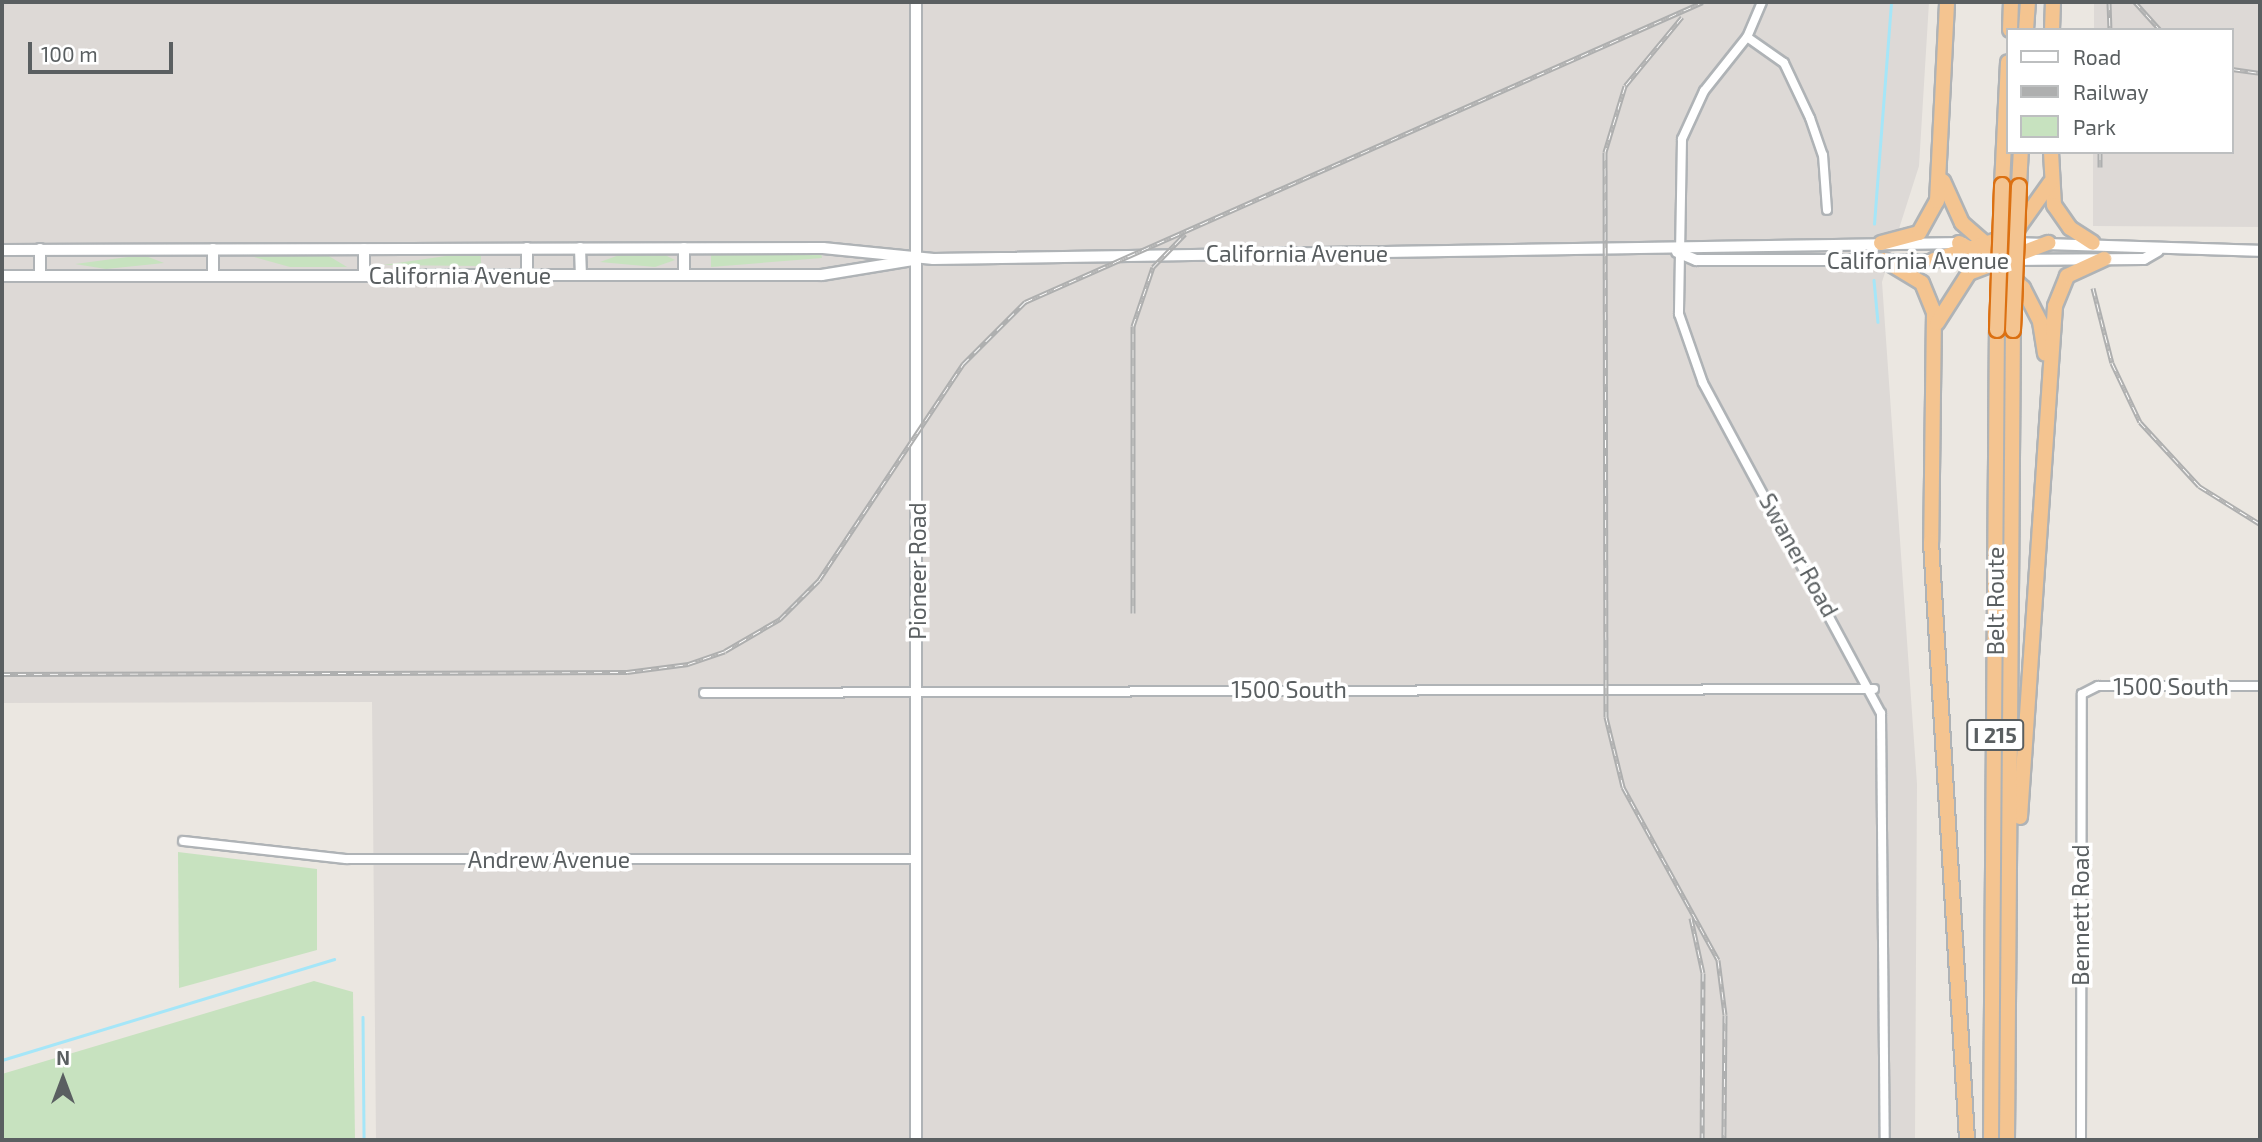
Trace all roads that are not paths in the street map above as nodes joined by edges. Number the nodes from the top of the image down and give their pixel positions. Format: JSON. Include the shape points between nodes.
{"nodes":[{"id":1,"x":916,"y":2,"type":"edge"},
{"id":2,"x":1762,"y":2,"type":"edge"},
{"id":3,"x":1947,"y":2,"type":"edge"},
{"id":4,"x":2011,"y":2,"type":"edge"},
{"id":5,"x":2028,"y":2,"type":"edge"},
{"id":6,"x":2053,"y":2,"type":"edge"},
{"id":7,"x":2010,"y":28,"type":"edge"},
{"id":8,"x":2026,"y":28,"type":"edge"},
{"id":9,"x":2052,"y":28,"type":"edge"},
{"id":10,"x":1747,"y":37,"type":"junction"},
{"id":11,"x":2007,"y":83,"type":"edge"},
{"id":12,"x":2021,"y":154,"type":"edge"},
{"id":13,"x":2050,"y":154,"type":"edge"},
{"id":14,"x":1941,"y":177,"type":"junction"},
{"id":15,"x":2050,"y":183,"type":"junction"},
{"id":16,"x":1827,"y":210,"type":"dead end"},
{"id":17,"x":1881,"y":243,"type":"junction"},
{"id":18,"x":1959,"y":243,"type":"joint"},
{"id":19,"x":2048,"y":243,"type":"junction"},
{"id":20,"x":2093,"y":243,"type":"junction"},
{"id":21,"x":527,"y":248,"type":"junction"},
{"id":22,"x":580,"y":248,"type":"junction"},
{"id":23,"x":684,"y":248,"type":"junction"},
{"id":24,"x":1986,"y":248,"type":"junction"},
{"id":25,"x":40,"y":249,"type":"junction"},
{"id":26,"x":213,"y":249,"type":"junction"},
{"id":27,"x":364,"y":249,"type":"junction"},
{"id":28,"x":2,"y":250,"type":"edge"},
{"id":29,"x":1677,"y":251,"type":"junction"},
{"id":30,"x":2158,"y":251,"type":"junction"},
{"id":31,"x":2260,"y":251,"type":"edge"},
{"id":32,"x":2008,"y":254,"type":"junction"},
{"id":33,"x":917,"y":259,"type":"junction"},
{"id":34,"x":2029,"y":259,"type":"junction"},
{"id":35,"x":2104,"y":259,"type":"junction"},
{"id":36,"x":1884,"y":260,"type":"junction"},
{"id":37,"x":1934,"y":260,"type":"junction"},
{"id":38,"x":684,"y":274,"type":"junction"},
{"id":39,"x":213,"y":275,"type":"junction"},
{"id":40,"x":364,"y":275,"type":"junction"},
{"id":41,"x":527,"y":275,"type":"junction"},
{"id":42,"x":581,"y":275,"type":"junction"},
{"id":43,"x":2,"y":276,"type":"edge"},
{"id":44,"x":40,"y":276,"type":"junction"},
{"id":45,"x":1935,"y":328,"type":"junction"},
{"id":46,"x":2046,"y":404,"type":"junction"},
{"id":47,"x":2260,"y":685,"type":"edge"},
{"id":48,"x":917,"y":689,"type":"junction"},
{"id":49,"x":1874,"y":689,"type":"junction"},
{"id":50,"x":2083,"y":690,"type":"joint"},
{"id":51,"x":704,"y":693,"type":"dead end"},
{"id":52,"x":183,"y":841,"type":"dead end"},
{"id":53,"x":917,"y":859,"type":"junction"},
{"id":54,"x":2012,"y":889,"type":"junction"},
{"id":55,"x":916,"y":1140,"type":"edge"},
{"id":56,"x":1885,"y":1140,"type":"edge"},
{"id":57,"x":1967,"y":1140,"type":"edge"},
{"id":58,"x":1991,"y":1140,"type":"edge"},
{"id":59,"x":2007,"y":1140,"type":"edge"},
{"id":60,"x":2081,"y":1140,"type":"edge"}],
"edges":[{"from":1,"to":33,"type":"main road","name":"Pioneer Road"},
{"from":2,"to":10,"type":"street","name":"Swaner Road"},
{"from":3,"to":14,"type":"highway"},
{"from":4,"to":7,"type":"highway"},
{"from":5,"to":8,"type":"highway"},
{"from":6,"to":9,"type":"highway"},
{"from":10,"to":16,"type":"street","via":[[1784,63],[1810,118],[1823,155]]},
{"from":10,"to":29,"type":"street","name":"Swaner Road","via":[[1704,90],[1682,139]]},
{"from":11,"to":58,"type":"highway","name":"Belt Route","number":"I 215","bridge":true,"via":[[1997,330]]},
{"from":12,"to":54,"type":"highway","name":"Belt Route","number":"I 215","bridge":true,"via":[[2013,330]]},
{"from":13,"to":15,"type":"highway"},
{"from":14,"to":17,"type":"highway","via":[[1925,228]]},
{"from":14,"to":24,"type":"highway","via":[[1952,208]]},
{"from":15,"to":20,"type":"highway","via":[[2063,221]]},
{"from":15,"to":24,"type":"highway","via":[[2028,222]]},
{"from":17,"to":18,"type":"main road","name":"California Avenue"},
{"from":17,"to":29,"type":"main road","name":"California Avenue","via":[[1697,243]]},
{"from":18,"to":24,"type":"highway"},
{"from":19,"to":20,"type":"main road","name":"California Avenue"},
{"from":19,"to":24,"type":"main road","name":"California Avenue"},
{"from":19,"to":32,"type":"highway"},
{"from":20,"to":30,"type":"main road","name":"California Avenue","via":[[2144,243]]},
{"from":21,"to":22,"type":"main road","name":"California Avenue"},
{"from":21,"to":27,"type":"main road","name":"California Avenue"},
{"from":21,"to":41,"type":"main road"},
{"from":22,"to":23,"type":"main road","name":"California Avenue"},
{"from":22,"to":42,"type":"main road"},
{"from":23,"to":33,"type":"main road","name":"California Avenue","via":[[844,249]]},
{"from":23,"to":38,"type":"main road"},
{"from":24,"to":32,"type":"highway"},
{"from":24,"to":34,"type":"main road","name":"California Avenue"},
{"from":24,"to":37,"type":"highway"},
{"from":24,"to":37,"type":"main road","name":"California Avenue"},
{"from":24,"to":45,"type":"highway","via":[[1959,280]]},
{"from":24,"to":46,"type":"highway","via":[[2019,283],[2037,313]]},
{"from":25,"to":26,"type":"main road","name":"California Avenue"},
{"from":25,"to":28,"type":"main road","name":"California Avenue"},
{"from":25,"to":44,"type":"main road"},
{"from":26,"to":27,"type":"main road","name":"California Avenue"},
{"from":26,"to":39,"type":"main road"},
{"from":27,"to":40,"type":"main road"},
{"from":29,"to":33,"type":"main road","name":"California Avenue"},
{"from":29,"to":36,"type":"main road","name":"California Avenue","via":[[1696,260]]},
{"from":29,"to":49,"type":"street","name":"Swaner Road","via":[[1679,314],[1692,362]]},
{"from":30,"to":31,"type":"main road","name":"California Avenue"},
{"from":30,"to":35,"type":"main road","name":"California Avenue","via":[[2144,259]]},
{"from":32,"to":34,"type":"highway"},
{"from":33,"to":38,"type":"main road","name":"California Avenue","via":[[842,274]]},
{"from":33,"to":48,"type":"main road","name":"Pioneer Road"},
{"from":34,"to":35,"type":"main road","name":"California Avenue"},
{"from":35,"to":46,"type":"highway","via":[[2072,271],[2059,287]]},
{"from":36,"to":37,"type":"main road","name":"California Avenue"},
{"from":36,"to":45,"type":"highway","via":[[1922,283]]},
{"from":38,"to":42,"type":"main road","name":"California Avenue"},
{"from":39,"to":40,"type":"main road","name":"California Avenue"},
{"from":39,"to":44,"type":"main road","name":"California Avenue"},
{"from":40,"to":41,"type":"main road","name":"California Avenue"},
{"from":41,"to":42,"type":"main road","name":"California Avenue"},
{"from":43,"to":44,"type":"main road","name":"California Avenue"},
{"from":45,"to":57,"type":"highway","via":[[1931,542]]},
{"from":46,"to":54,"type":"highway","via":[[2039,605]]},
{"from":47,"to":50,"type":"street","name":"1500 South"},
{"from":48,"to":49,"type":"street","name":"1500 South"},
{"from":48,"to":51,"type":"street","name":"1500 South"},
{"from":48,"to":53,"type":"main road","name":"Pioneer Road"},
{"from":49,"to":56,"type":"street","name":"Swaner Road","via":[[1886,740]]},
{"from":50,"to":60,"type":"street","name":"Bennett Road"},
{"from":52,"to":53,"type":"street","name":"Andrew Avenue","via":[[346,859]]},
{"from":53,"to":55,"type":"main road","name":"Pioneer Road"},
{"from":54,"to":59,"type":"highway","name":"Belt Route","number":"I 215"}]}
